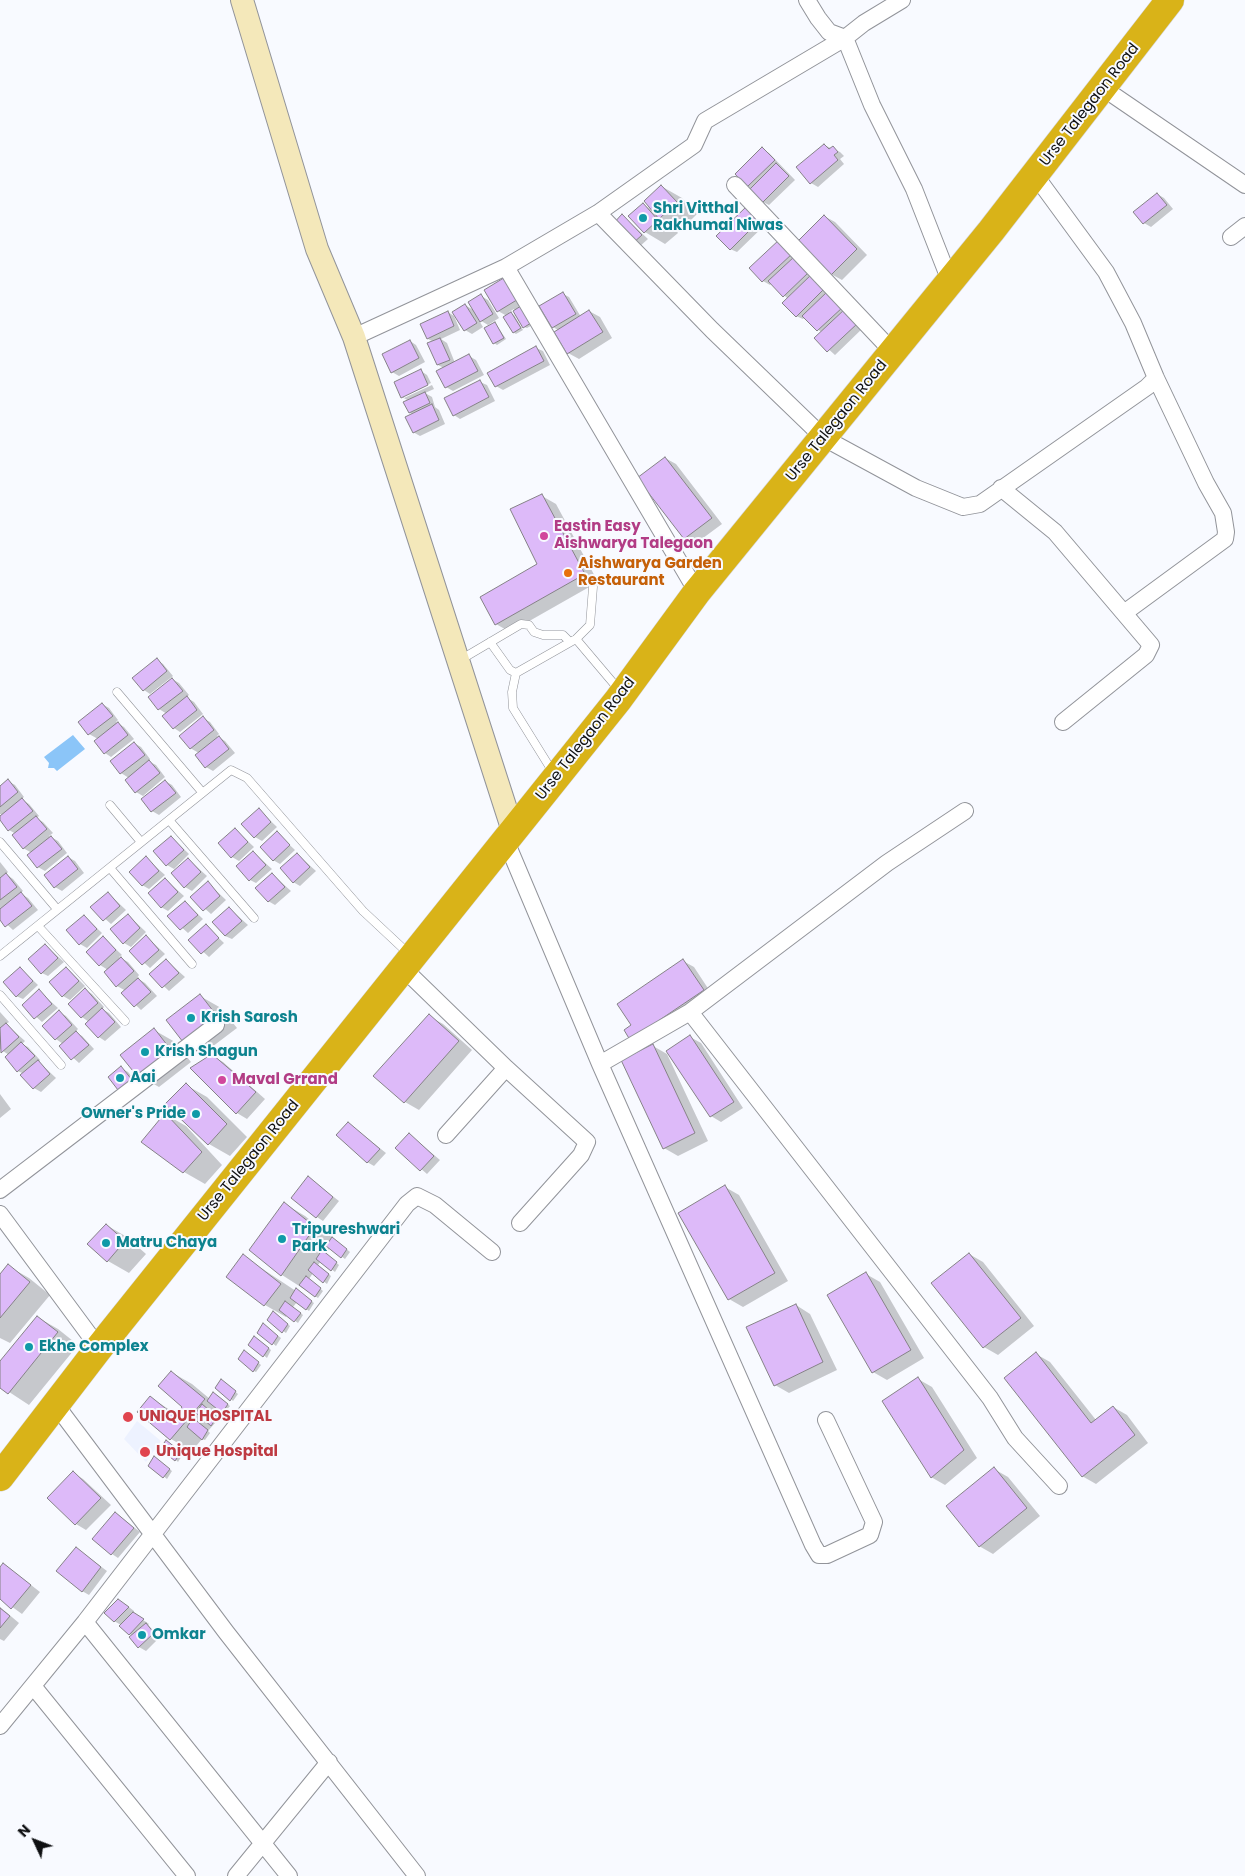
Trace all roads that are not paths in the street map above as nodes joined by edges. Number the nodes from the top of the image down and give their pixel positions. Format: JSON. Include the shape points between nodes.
{"nodes":[{"id":1,"x":242,"y":0,"type":"edge"},
{"id":2,"x":808,"y":0,"type":"edge"},
{"id":3,"x":902,"y":0,"type":"edge"},
{"id":4,"x":1170,"y":0,"type":"edge"},
{"id":5,"x":845,"y":38,"type":"junction"},
{"id":6,"x":1103,"y":88,"type":"junction"},
{"id":7,"x":1035,"y":175,"type":"junction"},
{"id":8,"x":735,"y":185,"type":"dead end"},
{"id":9,"x":1245,"y":185,"type":"edge"},
{"id":10,"x":598,"y":213,"type":"junction"},
{"id":11,"x":1245,"y":226,"type":"edge"},
{"id":12,"x":1231,"y":237,"type":"dead end"},
{"id":13,"x":506,"y":266,"type":"junction"},
{"id":14,"x":950,"y":281,"type":"junction"},
{"id":15,"x":354,"y":337,"type":"junction"},
{"id":16,"x":893,"y":352,"type":"junction"},
{"id":17,"x":1156,"y":378,"type":"junction"},
{"id":18,"x":824,"y":438,"type":"junction"},
{"id":19,"x":1001,"y":488,"type":"junction"},
{"id":20,"x":593,"y":587,"type":"dead end"},
{"id":21,"x":697,"y":592,"type":"junction"},
{"id":22,"x":1124,"y":613,"type":"junction"},
{"id":23,"x":573,"y":641,"type":"junction"},
{"id":24,"x":490,"y":642,"type":"junction"},
{"id":25,"x":458,"y":661,"type":"junction"},
{"id":26,"x":516,"y":673,"type":"junction"},
{"id":27,"x":117,"y":692,"type":"dead end"},
{"id":28,"x":623,"y":694,"type":"junction"},
{"id":29,"x":1063,"y":722,"type":"dead end"},
{"id":30,"x":556,"y":778,"type":"junction"},
{"id":31,"x":202,"y":792,"type":"junction"},
{"id":32,"x":110,"y":805,"type":"dead end"},
{"id":33,"x":966,"y":811,"type":"dead end"},
{"id":34,"x":169,"y":820,"type":"junction"},
{"id":35,"x":509,"y":836,"type":"junction"},
{"id":36,"x":0,"y":842,"type":"edge"},
{"id":37,"x":141,"y":842,"type":"junction"},
{"id":38,"x":110,"y":868,"type":"junction"},
{"id":39,"x":57,"y":909,"type":"junction"},
{"id":40,"x":254,"y":918,"type":"dead end"},
{"id":41,"x":38,"y":926,"type":"junction"},
{"id":42,"x":0,"y":956,"type":"edge"},
{"id":43,"x":192,"y":964,"type":"dead end"},
{"id":44,"x":409,"y":964,"type":"junction"},
{"id":45,"x":0,"y":995,"type":"edge"},
{"id":46,"x":690,"y":1012,"type":"junction"},
{"id":47,"x":125,"y":1021,"type":"dead end"},
{"id":48,"x":216,"y":1024,"type":"dead end"},
{"id":49,"x":600,"y":1064,"type":"junction"},
{"id":50,"x":61,"y":1066,"type":"dead end"},
{"id":51,"x":506,"y":1068,"type":"junction"},
{"id":52,"x":446,"y":1134,"type":"dead end"},
{"id":53,"x":0,"y":1190,"type":"edge"},
{"id":54,"x":0,"y":1214,"type":"edge"},
{"id":55,"x":520,"y":1224,"type":"dead end"},
{"id":56,"x":492,"y":1252,"type":"dead end"},
{"id":57,"x":99,"y":1348,"type":"junction"},
{"id":58,"x":56,"y":1405,"type":"junction"},
{"id":59,"x":826,"y":1420,"type":"dead end"},
{"id":60,"x":0,"y":1477,"type":"edge"},
{"id":61,"x":1059,"y":1486,"type":"dead end"},
{"id":62,"x":153,"y":1533,"type":"junction"},
{"id":63,"x":85,"y":1622,"type":"junction"},
{"id":64,"x":33,"y":1686,"type":"junction"},
{"id":65,"x":0,"y":1726,"type":"edge"},
{"id":66,"x":329,"y":1762,"type":"junction"},
{"id":67,"x":263,"y":1844,"type":"junction"},
{"id":68,"x":187,"y":1876,"type":"edge"},
{"id":69,"x":236,"y":1876,"type":"edge"},
{"id":70,"x":289,"y":1876,"type":"edge"},
{"id":71,"x":417,"y":1876,"type":"edge"}],
"edges":[{"from":1,"to":15,"type":"street","via":[[317,249]]},
{"from":2,"to":5,"type":"street","via":[[830,32]]},
{"from":3,"to":5,"type":"street"},
{"from":4,"to":6,"type":"highway","name":"Urse Talegaon Road"},
{"from":5,"to":10,"type":"street","via":[[705,121],[694,145]]},
{"from":5,"to":14,"type":"street","via":[[872,105],[914,189]]},
{"from":6,"to":7,"type":"highway","name":"Urse Talegaon Road"},
{"from":6,"to":9,"type":"street"},
{"from":7,"to":14,"type":"highway","name":"Urse Talegaon Road"},
{"from":7,"to":17,"type":"street","via":[[1106,272],[1133,323]]},
{"from":8,"to":16,"type":"street"},
{"from":10,"to":13,"type":"street"},
{"from":10,"to":18,"type":"street"},
{"from":11,"to":12,"type":"street"},
{"from":13,"to":15,"type":"street"},
{"from":13,"to":21,"type":"street"},
{"from":14,"to":16,"type":"highway","name":"Urse Talegaon Road"},
{"from":15,"to":25,"type":"street"},
{"from":16,"to":18,"type":"highway","name":"Urse Talegaon Road"},
{"from":17,"to":19,"type":"street","via":[[1147,388]]},
{"from":17,"to":22,"type":"street","via":[[1223,513],[1226,532],[1225,538]]},
{"from":18,"to":19,"type":"street","via":[[916,488],[963,507],[980,504]]},
{"from":18,"to":21,"type":"highway","name":"Urse Talegaon Road"},
{"from":19,"to":22,"type":"street","via":[[1055,532]]},
{"from":20,"to":23,"type":"lane","via":[[590,625]]},
{"from":21,"to":28,"type":"highway","name":"Urse Talegaon Road"},
{"from":22,"to":29,"type":"street","via":[[1151,645],[1146,655]]},
{"from":23,"to":24,"type":"lane","via":[[563,635],[534,632],[529,625],[521,624]]},
{"from":23,"to":26,"type":"lane"},
{"from":23,"to":28,"type":"lane"},
{"from":24,"to":25,"type":"lane"},
{"from":24,"to":26,"type":"lane","via":[[505,664]]},
{"from":25,"to":35,"type":"street"},
{"from":26,"to":30,"type":"lane","via":[[513,708]]},
{"from":27,"to":31,"type":"lane"},
{"from":28,"to":30,"type":"highway","name":"Urse Talegaon Road"},
{"from":30,"to":35,"type":"highway","name":"Urse Talegaon Road"},
{"from":31,"to":34,"type":"lane"},
{"from":31,"to":44,"type":"lane","via":[[231,770],[240,772]]},
{"from":32,"to":37,"type":"lane"},
{"from":33,"to":46,"type":"street","via":[[887,863]]},
{"from":34,"to":37,"type":"lane"},
{"from":34,"to":40,"type":"lane"},
{"from":35,"to":44,"type":"highway","name":"Urse Talegaon Road"},
{"from":35,"to":49,"type":"street"},
{"from":36,"to":39,"type":"lane"},
{"from":37,"to":38,"type":"lane"},
{"from":38,"to":39,"type":"lane"},
{"from":38,"to":43,"type":"lane"},
{"from":39,"to":41,"type":"lane"},
{"from":41,"to":42,"type":"lane"},
{"from":41,"to":47,"type":"lane"},
{"from":44,"to":51,"type":"street"},
{"from":44,"to":57,"type":"highway","name":"Urse Talegaon Road"},
{"from":45,"to":50,"type":"lane"},
{"from":46,"to":49,"type":"street"},
{"from":46,"to":61,"type":"street","via":[[990,1398],[1015,1438]]},
{"from":48,"to":53,"type":"street"},
{"from":49,"to":59,"type":"street","via":[[819,1555],[826,1555],[870,1535],[874,1522]]},
{"from":51,"to":52,"type":"street"},
{"from":51,"to":55,"type":"street","via":[[588,1142],[581,1155]]},
{"from":54,"to":57,"type":"street"},
{"from":56,"to":62,"type":"street","via":[[435,1205],[416,1196]]},
{"from":57,"to":58,"type":"highway","name":"Urse Talegaon Road"},
{"from":58,"to":60,"type":"highway","name":"Urse Talegaon Road"},
{"from":58,"to":62,"type":"street"},
{"from":62,"to":63,"type":"street"},
{"from":62,"to":66,"type":"street"},
{"from":63,"to":64,"type":"street"},
{"from":63,"to":67,"type":"street"},
{"from":64,"to":65,"type":"street"},
{"from":64,"to":68,"type":"street"},
{"from":66,"to":67,"type":"street"},
{"from":66,"to":71,"type":"street"},
{"from":67,"to":69,"type":"street"},
{"from":67,"to":70,"type":"street"}]}
